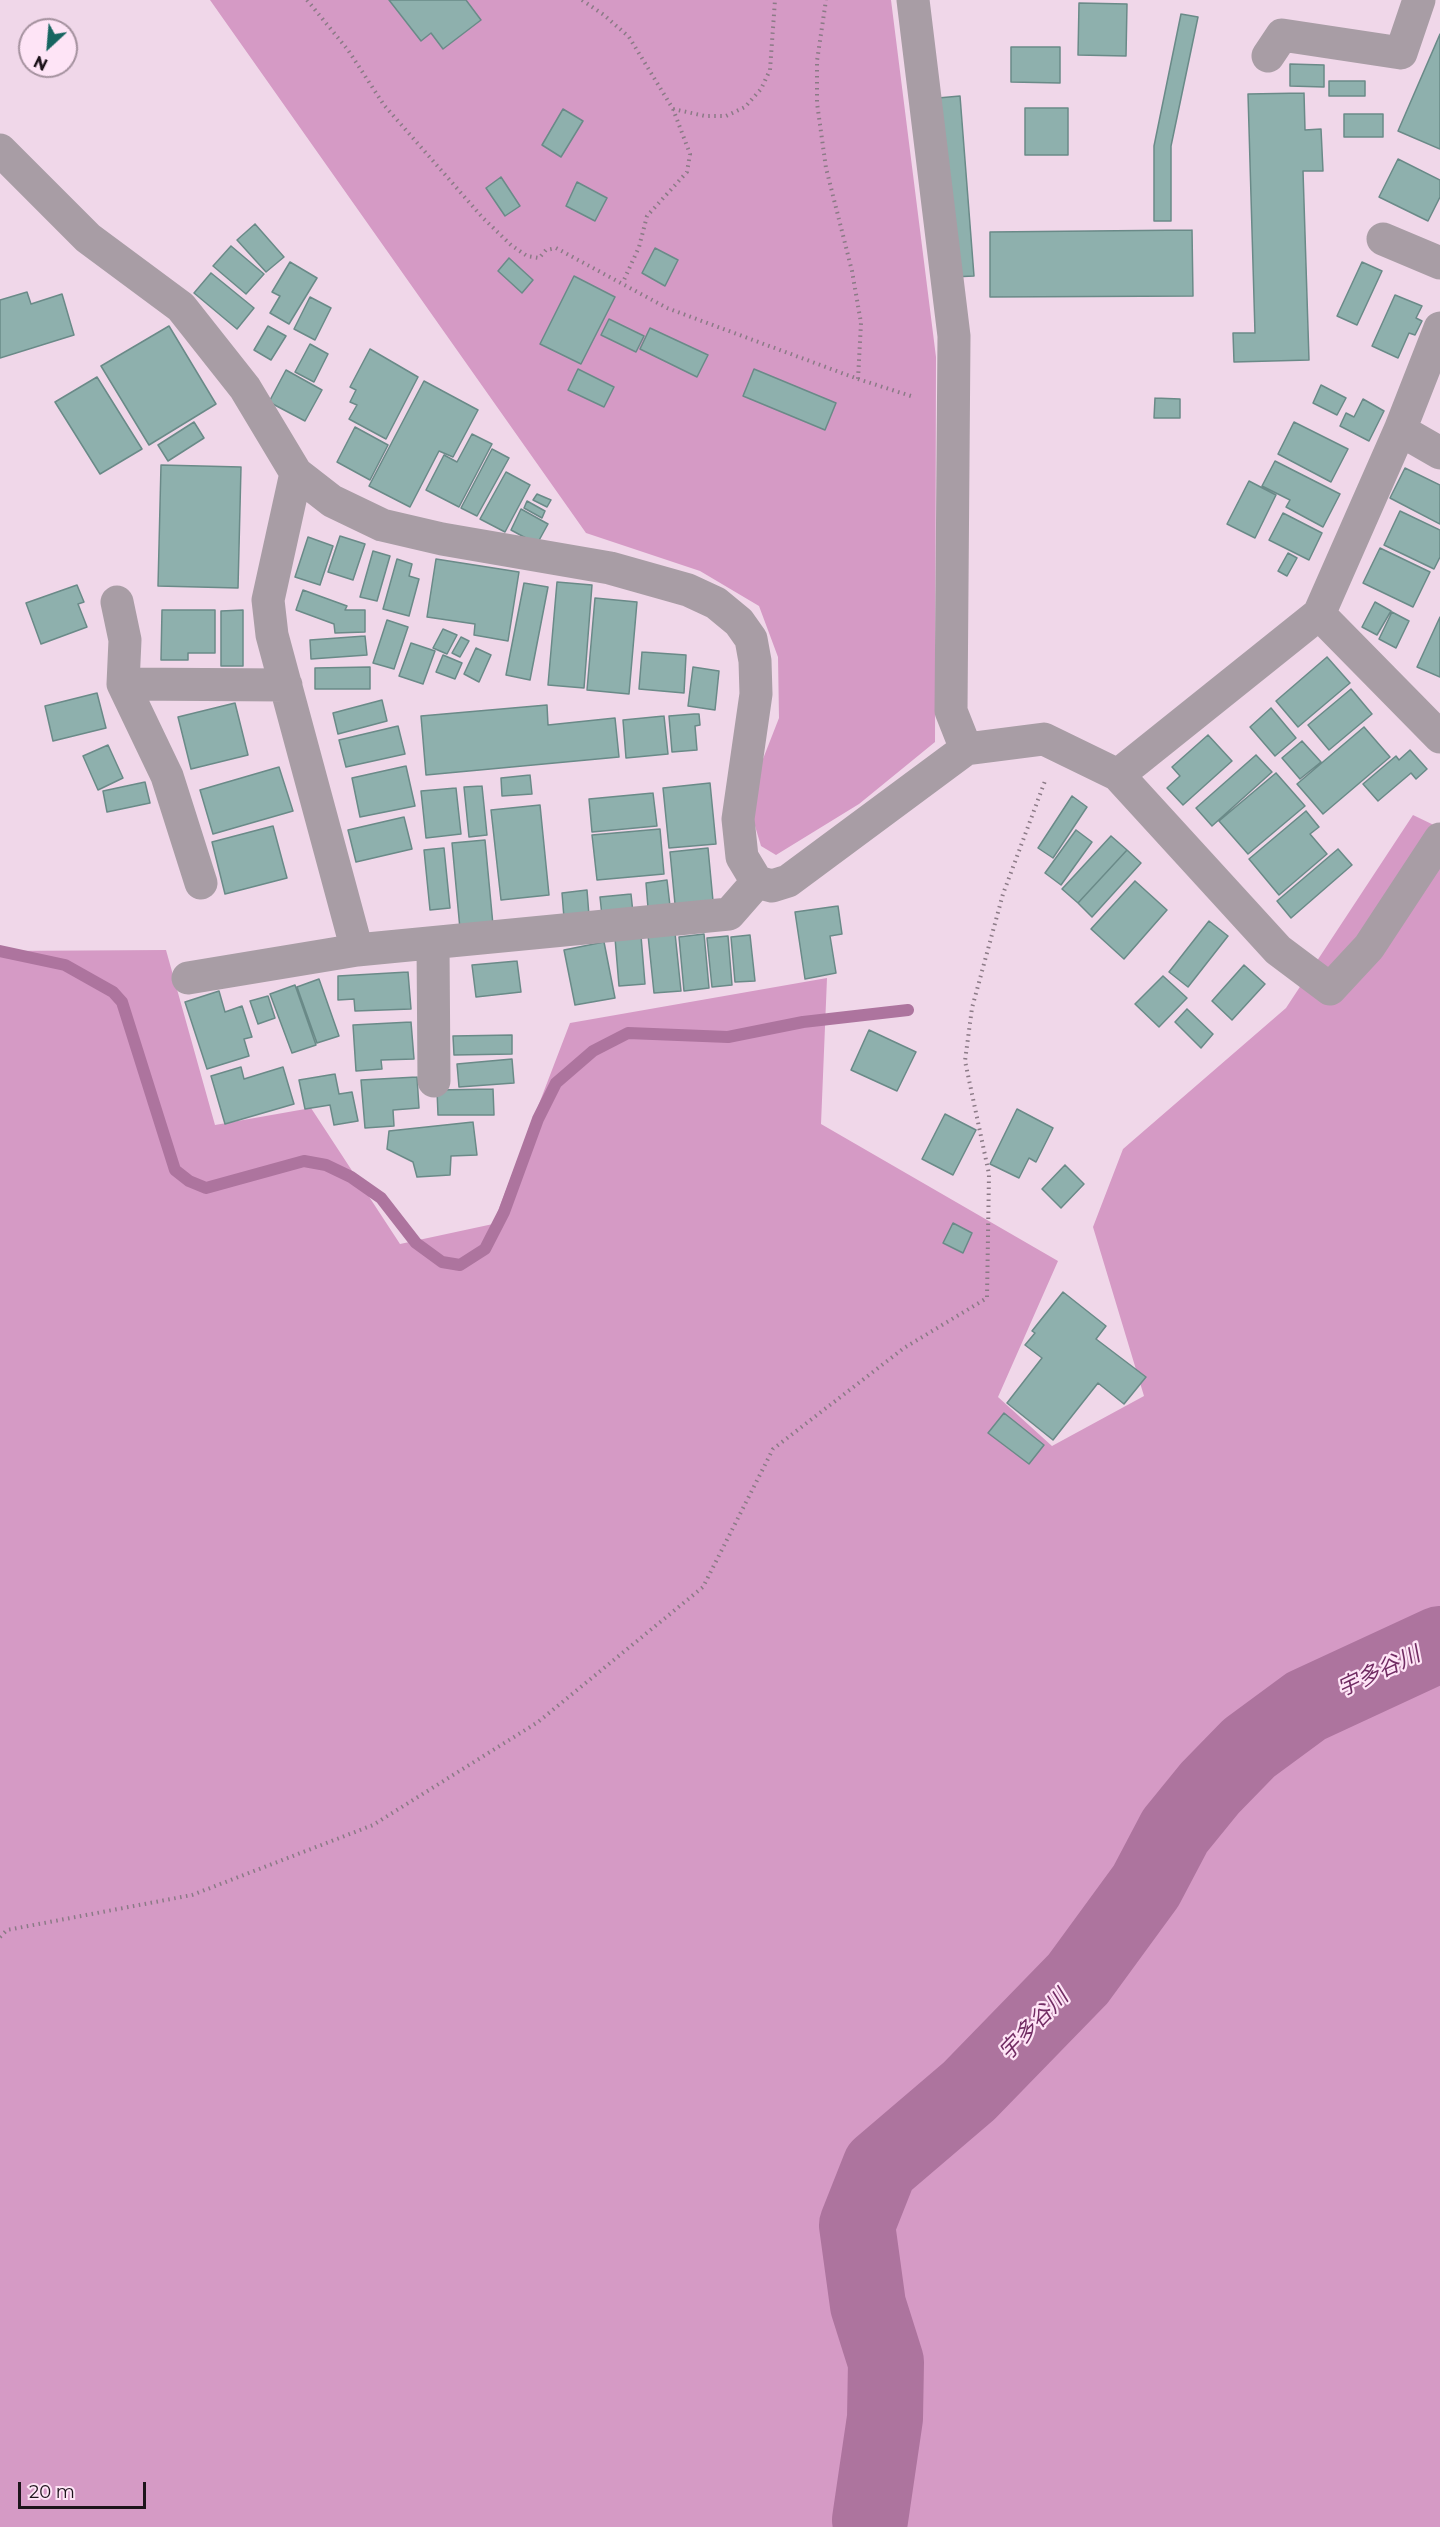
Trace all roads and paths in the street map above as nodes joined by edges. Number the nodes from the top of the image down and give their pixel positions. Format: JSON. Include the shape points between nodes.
{"nodes":[{"id":1,"x":307,"y":0,"type":"edge"},
{"id":2,"x":582,"y":0,"type":"edge"},
{"id":3,"x":775,"y":0,"type":"edge"},
{"id":4,"x":826,"y":0,"type":"edge"},
{"id":5,"x":913,"y":0,"type":"edge"},
{"id":6,"x":1419,"y":0,"type":"edge"},
{"id":7,"x":1268,"y":56,"type":"dead end"},
{"id":8,"x":673,"y":109,"type":"junction"},
{"id":9,"x":0,"y":150,"type":"edge"},
{"id":10,"x":1383,"y":239,"type":"dead end"},
{"id":11,"x":1440,"y":263,"type":"edge"},
{"id":12,"x":623,"y":282,"type":"junction"},
{"id":13,"x":1440,"y":328,"type":"edge"},
{"id":14,"x":858,"y":379,"type":"junction"},
{"id":15,"x":955,"y":410,"type":"junction"},
{"id":16,"x":1400,"y":430,"type":"junction"},
{"id":17,"x":1440,"y":453,"type":"edge"},
{"id":18,"x":296,"y":473,"type":"junction"},
{"id":19,"x":117,"y":602,"type":"dead end"},
{"id":20,"x":1319,"y":614,"type":"junction"},
{"id":21,"x":123,"y":684,"type":"junction"},
{"id":22,"x":286,"y":686,"type":"junction"},
{"id":23,"x":1440,"y":737,"type":"edge"},
{"id":24,"x":966,"y":749,"type":"junction"},
{"id":25,"x":1118,"y":776,"type":"junction"},
{"id":26,"x":1046,"y":778,"type":"dead end"},
{"id":27,"x":1440,"y":839,"type":"edge"},
{"id":28,"x":757,"y":882,"type":"junction"},
{"id":29,"x":201,"y":883,"type":"dead end"},
{"id":30,"x":433,"y":943,"type":"junction"},
{"id":31,"x":357,"y":950,"type":"junction"},
{"id":32,"x":188,"y":978,"type":"dead end"},
{"id":33,"x":434,"y":1081,"type":"dead end"},
{"id":34,"x":0,"y":1937,"type":"edge"}],
"edges":[{"from":1,"to":12,"type":"path","via":[[348,50],[384,105],[511,245],[526,256],[538,258],[546,250],[556,248]]},
{"from":2,"to":8,"type":"path","via":[[629,37]]},
{"from":3,"to":8,"type":"path","via":[[770,70],[745,107],[726,116]]},
{"from":4,"to":14,"type":"path","via":[[817,61],[817,103],[826,168],[861,323]]},
{"from":5,"to":15,"type":"street","via":[[954,336]]},
{"from":6,"to":7,"type":"street","via":[[1401,53],[1282,35]]},
{"from":8,"to":12,"type":"path","via":[[690,154],[687,172],[647,216],[639,247]]},
{"from":9,"to":18,"type":"street","via":[[88,238],[181,306],[245,388]]},
{"from":10,"to":11,"type":"street"},
{"from":12,"to":14,"type":"path","via":[[667,308]]},
{"from":13,"to":16,"type":"street"},
{"from":14,"to":15,"type":"path"},
{"from":15,"to":24,"type":"street","via":[[951,711]]},
{"from":16,"to":17,"type":"street"},
{"from":16,"to":20,"type":"street"},
{"from":18,"to":22,"type":"street","via":[[268,600],[272,635]]},
{"from":18,"to":28,"type":"street","via":[[332,501],[382,525],[610,568],[688,590],[716,603],[739,622],[751,639],[756,694],[738,819],[742,857]]},
{"from":19,"to":21,"type":"street","via":[[125,640]]},
{"from":20,"to":23,"type":"street"},
{"from":20,"to":25,"type":"street"},
{"from":21,"to":22,"type":"street"},
{"from":21,"to":29,"type":"street","via":[[167,776]]},
{"from":22,"to":31,"type":"street"},
{"from":24,"to":25,"type":"street","via":[[1044,739]]},
{"from":24,"to":28,"type":"street","via":[[788,881],[772,886]]},
{"from":25,"to":27,"type":"street","via":[[1278,951],[1330,989],[1369,946]]},
{"from":26,"to":34,"type":"path","via":[[1003,894],[972,1008],[965,1061],[989,1174],[987,1299],[904,1348],[773,1449],[703,1587],[538,1722],[373,1825],[192,1895],[7,1930]]},
{"from":28,"to":30,"type":"street","via":[[729,914]]},
{"from":30,"to":31,"type":"street"},
{"from":30,"to":33,"type":"street"},
{"from":31,"to":32,"type":"street"}]}
